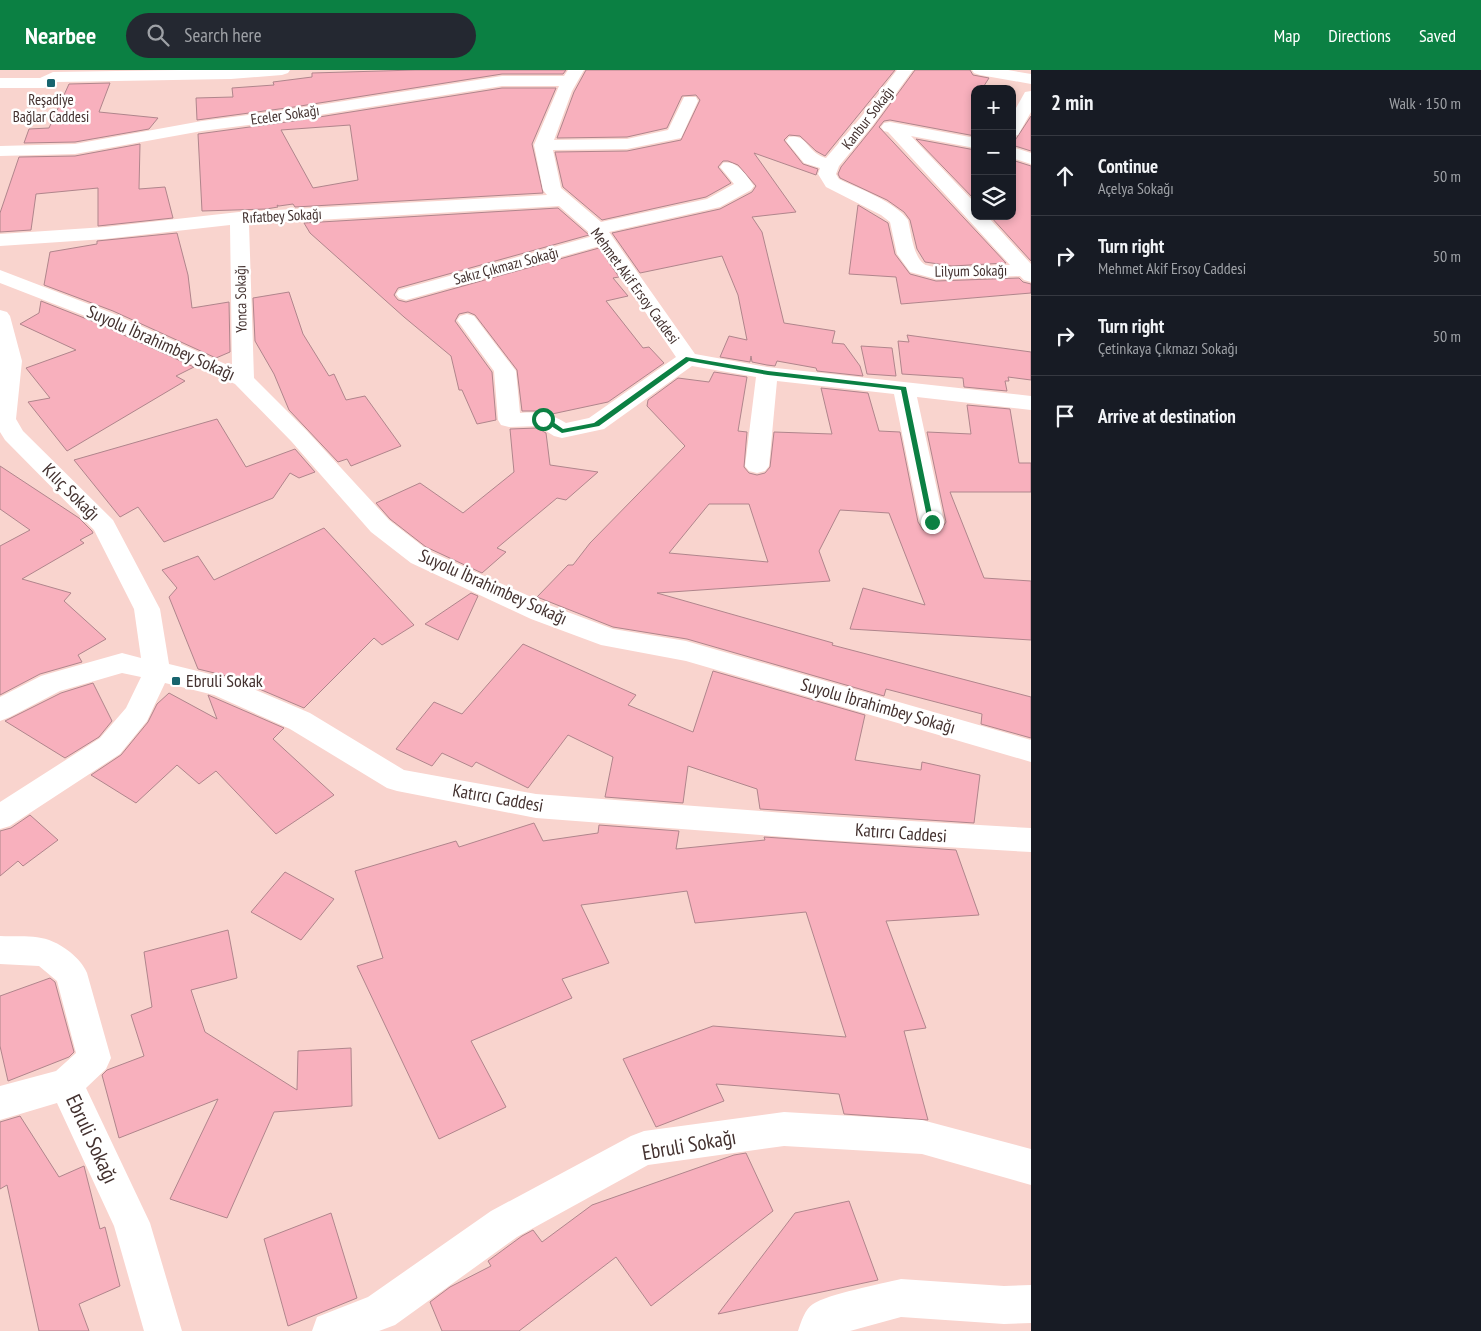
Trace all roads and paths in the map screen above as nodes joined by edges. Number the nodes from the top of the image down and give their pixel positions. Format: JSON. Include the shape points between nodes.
{"nodes":[{"id":1,"x":282,"y":70,"type":"edge"},
{"id":2,"x":905,"y":70,"type":"edge"},
{"id":3,"x":980,"y":70,"type":"edge"},
{"id":4,"x":0,"y":71,"type":"edge"},
{"id":5,"x":55,"y":74,"type":"edge"},
{"id":6,"x":573,"y":75,"type":"edge"},
{"id":7,"x":1031,"y":79,"type":"edge"},
{"id":8,"x":0,"y":83,"type":"edge"},
{"id":9,"x":1031,"y":96,"type":"edge"},
{"id":10,"x":690,"y":101,"type":"dead end"},
{"id":11,"x":867,"y":121,"type":"junction"},
{"id":12,"x":894,"y":129,"type":"junction"},
{"id":13,"x":1013,"y":130,"type":"edge"},
{"id":14,"x":795,"y":141,"type":"dead end"},
{"id":15,"x":971,"y":142,"type":"edge"},
{"id":16,"x":543,"y":145,"type":"junction"},
{"id":17,"x":0,"y":151,"type":"edge"},
{"id":18,"x":1016,"y":153,"type":"edge"},
{"id":19,"x":1031,"y":159,"type":"edge"},
{"id":20,"x":830,"y":165,"type":"junction"},
{"id":21,"x":729,"y":167,"type":"dead end"},
{"id":22,"x":565,"y":200,"type":"junction"},
{"id":23,"x":971,"y":210,"type":"edge"},
{"id":24,"x":239,"y":218,"type":"junction"},
{"id":25,"x":980,"y":220,"type":"edge"},
{"id":26,"x":601,"y":234,"type":"junction"},
{"id":27,"x":0,"y":240,"type":"edge"},
{"id":28,"x":1028,"y":273,"type":"edge"},
{"id":29,"x":0,"y":276,"type":"edge"},
{"id":30,"x":406,"y":294,"type":"dead end"},
{"id":31,"x":0,"y":316,"type":"edge"},
{"id":32,"x":467,"y":320,"type":"dead end"},
{"id":33,"x":688,"y":359,"type":"junction"},
{"id":34,"x":768,"y":373,"type":"junction"},
{"id":35,"x":243,"y":379,"type":"junction"},
{"id":36,"x":904,"y":389,"type":"junction"},
{"id":37,"x":1031,"y":403,"type":"edge"},
{"id":38,"x":2,"y":423,"type":"edge"},
{"id":39,"x":757,"y":466,"type":"dead end"},
{"id":40,"x":932,"y":522,"type":"dead end"},
{"id":41,"x":157,"y":671,"type":"junction"},
{"id":42,"x":0,"y":710,"type":"edge"},
{"id":43,"x":1031,"y":750,"type":"edge"},
{"id":44,"x":0,"y":817,"type":"edge"},
{"id":45,"x":1031,"y":840,"type":"edge"},
{"id":46,"x":0,"y":950,"type":"edge"},
{"id":47,"x":66,"y":1084,"type":"junction"},
{"id":48,"x":0,"y":1103,"type":"edge"},
{"id":49,"x":1031,"y":1167,"type":"edge"},
{"id":50,"x":1031,"y":1304,"type":"edge"},
{"id":51,"x":163,"y":1331,"type":"edge"},
{"id":52,"x":331,"y":1331,"type":"edge"},
{"id":53,"x":818,"y":1331,"type":"edge"}],
"edges":[{"from":1,"to":5,"type":"street","via":[[231,74]]},
{"from":2,"to":11,"type":"street","name":"Kanbur Sokağı"},
{"from":3,"to":7,"type":"street"},
{"from":4,"to":5,"type":"street"},
{"from":5,"to":8,"type":"street","via":[[44,82]]},
{"from":6,"to":16,"type":"street"},
{"from":6,"to":17,"type":"street","name":"Eceler Sokağı","via":[[502,81],[202,126],[75,149]]},
{"from":9,"to":13,"type":"street"},
{"from":10,"to":16,"type":"street","via":[[675,134],[627,144]]},
{"from":11,"to":12,"type":"street"},
{"from":11,"to":20,"type":"street","name":"Kanbur Sokağı"},
{"from":12,"to":15,"type":"street"},
{"from":12,"to":23,"type":"street"},
{"from":14,"to":20,"type":"street","via":[[810,158]]},
{"from":16,"to":22,"type":"street","name":"Mehmet Akif Ersoy Caddesi","via":[[552,190]]},
{"from":18,"to":19,"type":"street"},
{"from":20,"to":28,"type":"street","name":"Lilyum Sokağı","via":[[827,174],[832,183],[888,211],[899,220],[906,254],[917,268],[936,273]]},
{"from":21,"to":26,"type":"street","name":"Sakız Çıkmazı Sokağı","via":[[745,186],[712,203]]},
{"from":22,"to":24,"type":"street","name":"Rıfatbey Sokağı"},
{"from":22,"to":26,"type":"street","name":"Mehmet Akif Ersoy Caddesi"},
{"from":24,"to":27,"type":"street","name":"Rıfatbey Sokağı","via":[[105,233]]},
{"from":24,"to":35,"type":"street","name":"Yonca Sokağı"},
{"from":25,"to":28,"type":"street"},
{"from":26,"to":30,"type":"street","name":"Sakız Çıkmazı Sokağı"},
{"from":26,"to":33,"type":"street","name":"Mehmet Akif Ersoy Caddesi"},
{"from":29,"to":35,"type":"street","name":"Suyolu İbrahimbey Sokağı","via":[[105,317]]},
{"from":31,"to":38,"type":"street","name":"Kılıç Sokağı","via":[[11,361]]},
{"from":32,"to":33,"type":"street","via":[[505,371],[509,420],[543,419],[562,431],[596,424]]},
{"from":33,"to":34,"type":"street","name":"Mehmet Akif Ersoy Caddesi"},
{"from":34,"to":36,"type":"street","name":"Mehmet Akif Ersoy Caddesi"},
{"from":34,"to":39,"type":"street"},
{"from":35,"to":43,"type":"street","name":"Suyolu İbrahimbey Sokağı","via":[[380,526],[420,557],[540,612],[610,638],[686,651]]},
{"from":36,"to":37,"type":"street","name":"Mehmet Akif Ersoy Caddesi"},
{"from":36,"to":40,"type":"street"},
{"from":38,"to":41,"type":"street","name":"Kılıç Sokağı","via":[[104,526],[147,609]]},
{"from":41,"to":42,"type":"street","name":"Katırcı Caddesi","via":[[122,663],[51,683]]},
{"from":41,"to":44,"type":"street","via":[[137,714],[110,746]]},
{"from":41,"to":45,"type":"street","name":"Katırcı Caddesi","via":[[220,686],[300,721],[398,780],[536,806]]},
{"from":46,"to":47,"type":"street","name":"Ebruli Sokağı","via":[[46,952],[71,973],[94,1058]]},
{"from":47,"to":48,"type":"street"},
{"from":47,"to":51,"type":"street","name":"Ebruli Sokağı","via":[[132,1223]]},
{"from":49,"to":52,"type":"street","name":"Ebruli Sokağı","via":[[922,1137],[784,1129],[644,1148],[504,1224],[381,1312]]},
{"from":50,"to":53,"type":"street","via":[[901,1298],[826,1318]]}]}
